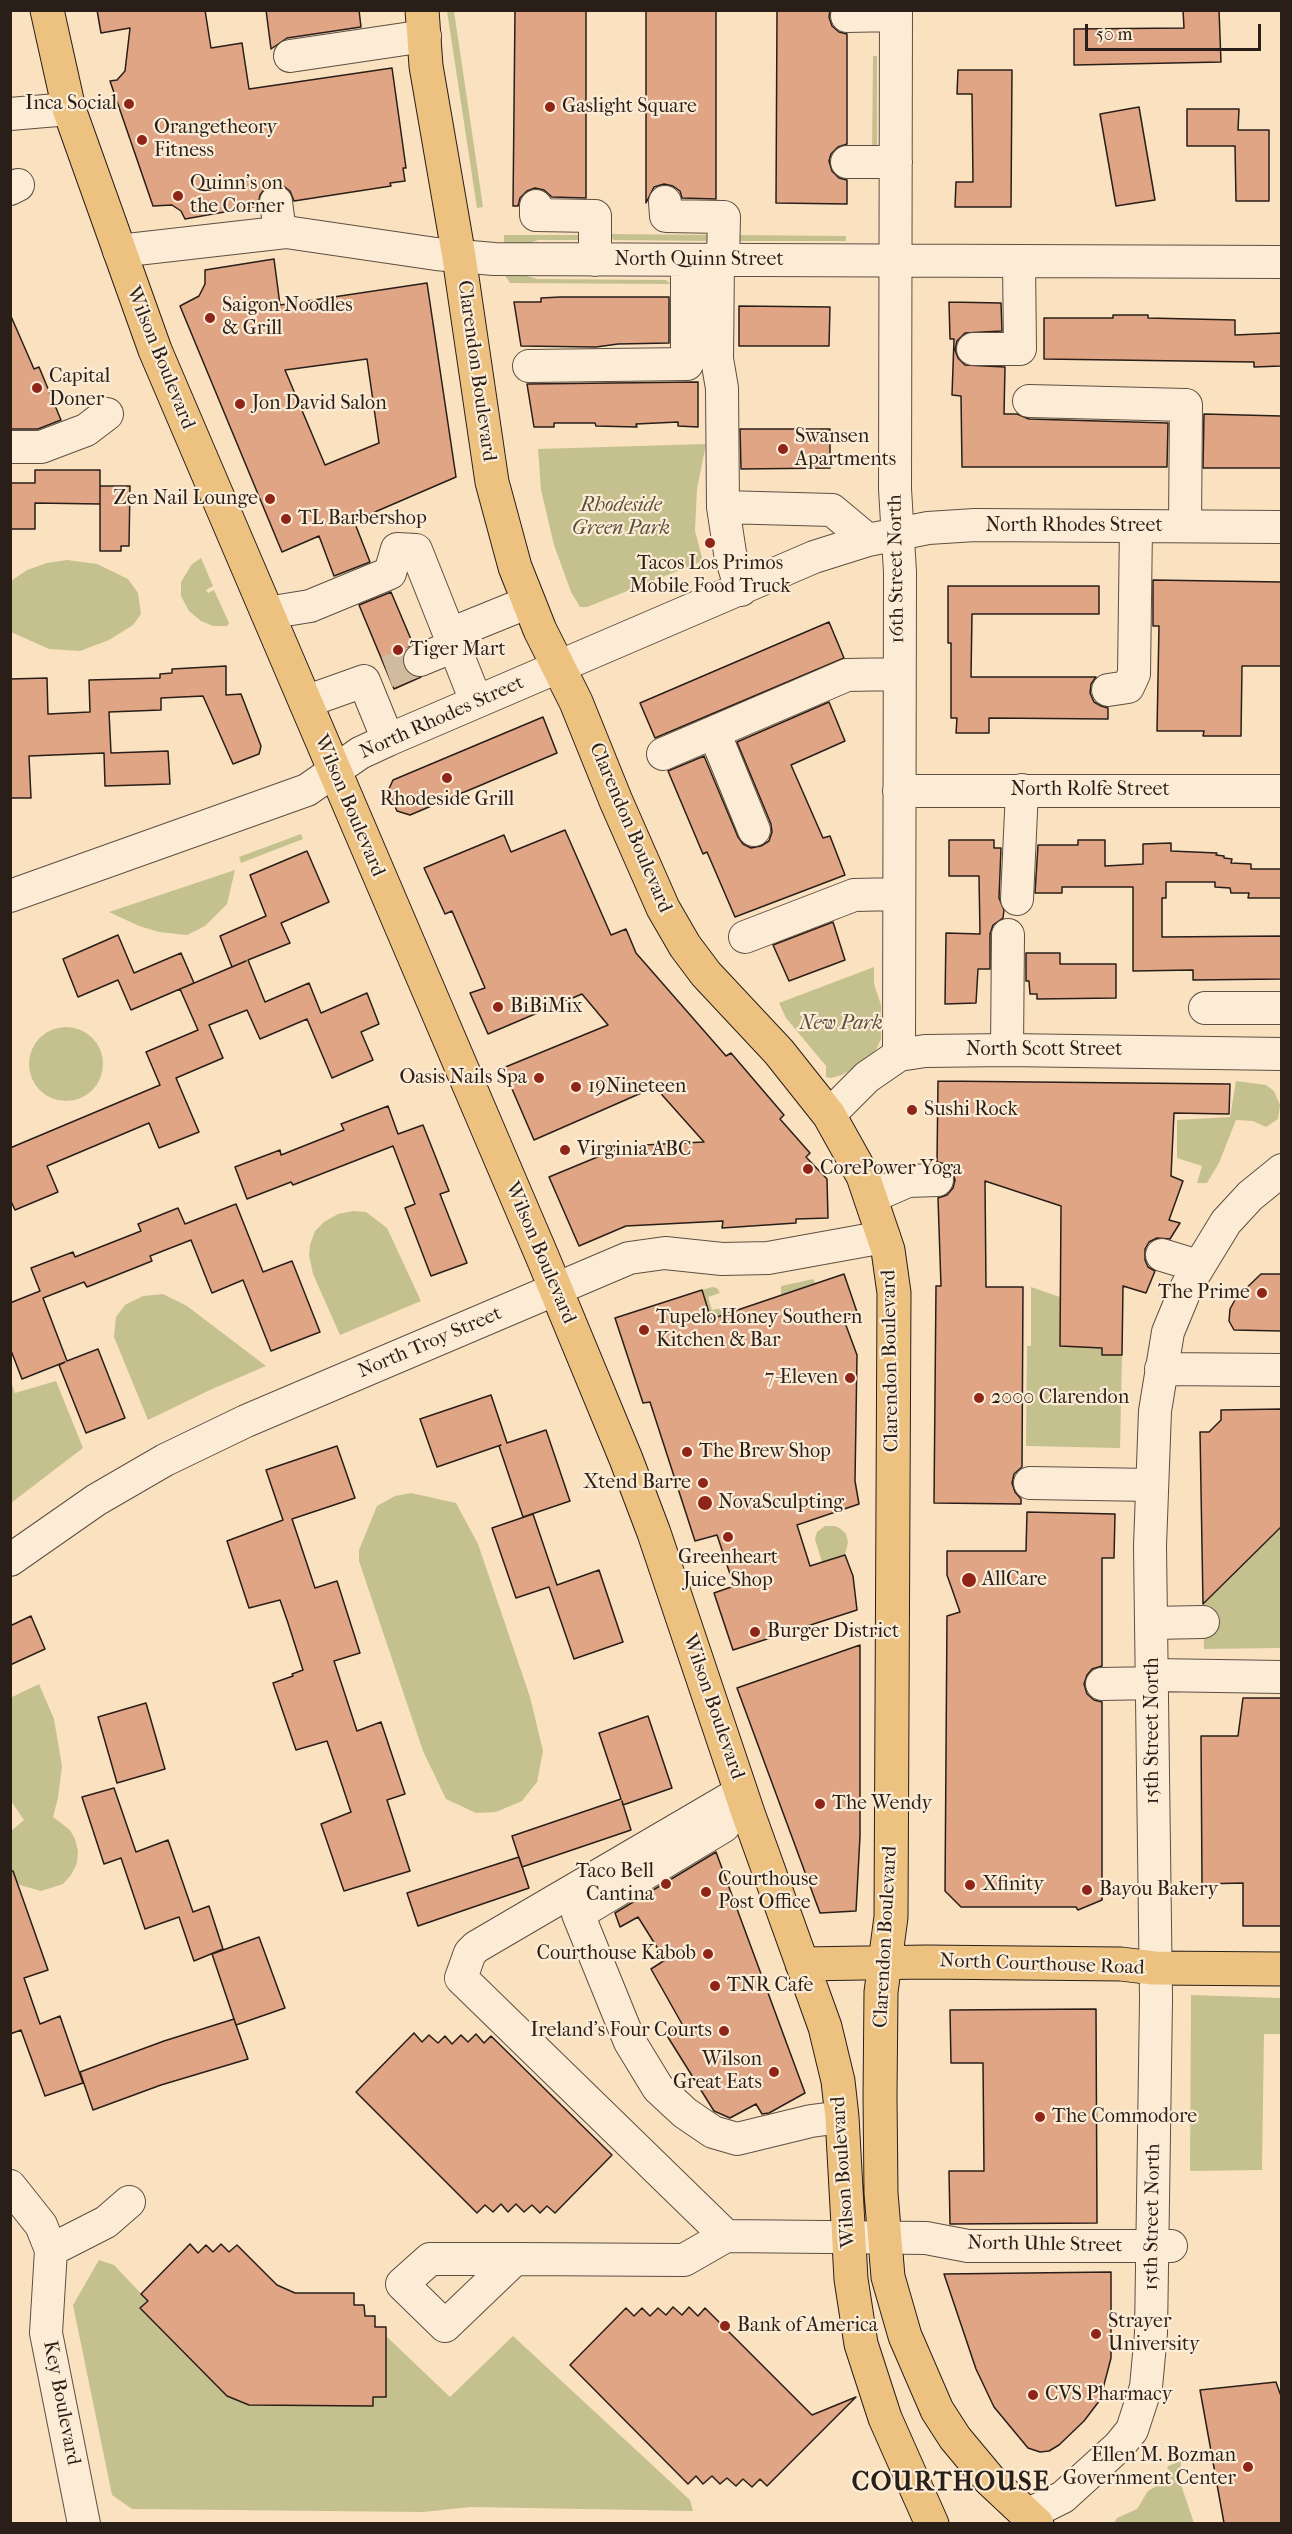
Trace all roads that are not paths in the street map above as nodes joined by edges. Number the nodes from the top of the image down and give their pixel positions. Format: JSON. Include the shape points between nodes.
{"nodes":[{"id":1,"x":46,"y":10,"type":"edge"},
{"id":2,"x":896,"y":13,"type":"edge"},
{"id":3,"x":847,"y":15,"type":"dead end"},
{"id":4,"x":423,"y":23,"type":"edge"},
{"id":5,"x":291,"y":56,"type":"dead end"},
{"id":6,"x":69,"y":109,"type":"junction"},
{"id":7,"x":10,"y":114,"type":"edge"},
{"id":8,"x":847,"y":162,"type":"dead end"},
{"id":9,"x":897,"y":162,"type":"junction"},
{"id":10,"x":665,"y":202,"type":"dead end"},
{"id":11,"x":536,"y":206,"type":"dead end"},
{"id":12,"x":118,"y":251,"type":"junction"},
{"id":13,"x":459,"y":257,"type":"junction"},
{"id":14,"x":595,"y":260,"type":"junction"},
{"id":15,"x":687,"y":260,"type":"junction"},
{"id":16,"x":720,"y":260,"type":"junction"},
{"id":17,"x":896,"y":261,"type":"junction"},
{"id":18,"x":1020,"y":261,"type":"junction"},
{"id":19,"x":1281,"y":262,"type":"edge"},
{"id":20,"x":973,"y":349,"type":"dead end"},
{"id":21,"x":530,"y":366,"type":"dead end"},
{"id":22,"x":1029,"y":401,"type":"dead end"},
{"id":23,"x":107,"y":414,"type":"dead end"},
{"id":24,"x":10,"y":447,"type":"edge"},
{"id":25,"x":723,"y":507,"type":"junction"},
{"id":26,"x":1136,"y":526,"type":"junction"},
{"id":27,"x":1185,"y":526,"type":"junction"},
{"id":28,"x":1281,"y":526,"type":"edge"},
{"id":29,"x":898,"y":533,"type":"junction"},
{"id":30,"x":868,"y":540,"type":"junction"},
{"id":31,"x":741,"y":590,"type":"junction"},
{"id":32,"x":529,"y":602,"type":"junction"},
{"id":33,"x":267,"y":614,"type":"junction"},
{"id":34,"x":452,"y":640,"type":"junction"},
{"id":35,"x":420,"y":660,"type":"tunnel mouth"},
{"id":36,"x":558,"y":666,"type":"junction"},
{"id":37,"x":899,"y":674,"type":"junction"},
{"id":38,"x":1108,"y":690,"type":"dead end"},
{"id":39,"x":476,"y":701,"type":"junction"},
{"id":40,"x":305,"y":702,"type":"junction"},
{"id":41,"x":714,"y":732,"type":"junction"},
{"id":42,"x":388,"y":740,"type":"junction"},
{"id":43,"x":663,"y":754,"type":"dead end"},
{"id":44,"x":335,"y":770,"type":"junction"},
{"id":45,"x":1022,"y":790,"type":"junction"},
{"id":46,"x":899,"y":791,"type":"junction"},
{"id":47,"x":1281,"y":791,"type":"edge"},
{"id":48,"x":754,"y":830,"type":"dead end"},
{"id":49,"x":899,"y":894,"type":"junction"},
{"id":50,"x":10,"y":896,"type":"edge"},
{"id":51,"x":1017,"y":899,"type":"dead end"},
{"id":52,"x":1008,"y":935,"type":"dead end"},
{"id":53,"x":745,"y":937,"type":"dead end"},
{"id":54,"x":1281,"y":1008,"type":"edge"},
{"id":55,"x":1007,"y":1050,"type":"junction"},
{"id":56,"x":1228,"y":1054,"type":"junction"},
{"id":57,"x":1281,"y":1054,"type":"edge"},
{"id":58,"x":899,"y":1055,"type":"junction"},
{"id":59,"x":829,"y":1115,"type":"junction"},
{"id":60,"x":1281,"y":1170,"type":"edge"},
{"id":61,"x":937,"y":1180,"type":"dead end"},
{"id":62,"x":871,"y":1197,"type":"junction"},
{"id":63,"x":884,"y":1237,"type":"junction"},
{"id":64,"x":1162,"y":1254,"type":"dead end"},
{"id":65,"x":1198,"y":1266,"type":"junction"},
{"id":66,"x":556,"y":1289,"type":"junction"},
{"id":67,"x":1161,"y":1369,"type":"junction"},
{"id":68,"x":1281,"y":1370,"type":"edge"},
{"id":69,"x":1030,"y":1483,"type":"dead end"},
{"id":70,"x":1152,"y":1485,"type":"junction"},
{"id":71,"x":10,"y":1560,"type":"edge"},
{"id":72,"x":1203,"y":1622,"type":"dead end"},
{"id":73,"x":1152,"y":1623,"type":"junction"},
{"id":74,"x":1281,"y":1677,"type":"edge"},
{"id":75,"x":1154,"y":1679,"type":"junction"},
{"id":76,"x":1102,"y":1684,"type":"dead end"},
{"id":77,"x":745,"y":1803,"type":"junction"},
{"id":78,"x":886,"y":1962,"type":"junction"},
{"id":79,"x":802,"y":1964,"type":"junction"},
{"id":80,"x":1154,"y":1968,"type":"junction"},
{"id":81,"x":1281,"y":1969,"type":"edge"},
{"id":82,"x":843,"y":2117,"type":"junction"},
{"id":83,"x":10,"y":2186,"type":"edge"},
{"id":84,"x":129,"y":2202,"type":"dead end"},
{"id":85,"x":726,"y":2236,"type":"junction"},
{"id":86,"x":848,"y":2238,"type":"junction"},
{"id":87,"x":884,"y":2238,"type":"junction"},
{"id":88,"x":1162,"y":2246,"type":"junction"},
{"id":89,"x":51,"y":2250,"type":"junction"},
{"id":90,"x":514,"y":2259,"type":"dead end"},
{"id":91,"x":1022,"y":2521,"type":"edge"},
{"id":92,"x":84,"y":2523,"type":"edge"},
{"id":93,"x":932,"y":2523,"type":"edge"}],
"edges":[{"from":1,"to":6,"type":"main road","name":"Wilson Boulevard"},
{"from":2,"to":3,"type":"street"},
{"from":2,"to":9,"type":"street","name":"16th Street North"},
{"from":4,"to":5,"type":"street"},
{"from":4,"to":13,"type":"main road","name":"Clarendon Boulevard","via":[[426,66]]},
{"from":6,"to":7,"type":"street"},
{"from":6,"to":12,"type":"main road","name":"Wilson Boulevard"},
{"from":8,"to":9,"type":"street"},
{"from":9,"to":17,"type":"street","name":"16th Street North"},
{"from":10,"to":16,"type":"street","via":[[666,216],[724,217]]},
{"from":11,"to":14,"type":"street","via":[[536,215],[595,216]]},
{"from":12,"to":13,"type":"street","name":"North Quinn Street","via":[[278,217]]},
{"from":12,"to":33,"type":"main road","name":"Wilson Boulevard","via":[[155,350]]},
{"from":13,"to":14,"type":"street","name":"North Quinn Street"},
{"from":13,"to":32,"type":"main road","name":"Clarendon Boulevard","via":[[492,482]]},
{"from":14,"to":15,"type":"street","name":"North Quinn Street"},
{"from":15,"to":16,"type":"street","name":"North Quinn Street"},
{"from":15,"to":21,"type":"street","via":[[687,364]]},
{"from":16,"to":17,"type":"street","name":"North Quinn Street"},
{"from":16,"to":25,"type":"street","via":[[717,359],[722,388]]},
{"from":17,"to":18,"type":"street","name":"North Quinn Street"},
{"from":17,"to":29,"type":"street","name":"16th Street North"},
{"from":18,"to":19,"type":"street","name":"North Quinn Street"},
{"from":18,"to":20,"type":"street","via":[[1020,350]]},
{"from":22,"to":27,"type":"street","via":[[1186,405]]},
{"from":23,"to":24,"type":"street","via":[[86,430],[41,447]]},
{"from":25,"to":30,"type":"street","via":[[832,510]]},
{"from":25,"to":31,"type":"street"},
{"from":26,"to":27,"type":"street","name":"North Rhodes Street"},
{"from":26,"to":29,"type":"street","name":"North Rhodes Street","via":[[975,525]]},
{"from":26,"to":38,"type":"street","via":[[1134,674],[1128,687]]},
{"from":27,"to":28,"type":"street","name":"North Rhodes Street"},
{"from":29,"to":30,"type":"street","name":"North Rhodes Street"},
{"from":29,"to":37,"type":"street","name":"16th Street North"},
{"from":30,"to":31,"type":"street","name":"North Rhodes Street","via":[[814,557]]},
{"from":31,"to":36,"type":"street","name":"North Rhodes Street"},
{"from":32,"to":34,"type":"street"},
{"from":32,"to":36,"type":"main road","name":"Clarendon Boulevard"},
{"from":33,"to":34,"type":"street","via":[[310,606],[390,573],[397,549],[416,550]]},
{"from":33,"to":40,"type":"main road","name":"Wilson Boulevard"},
{"from":34,"to":35,"type":"street"},
{"from":34,"to":39,"type":"street"},
{"from":36,"to":39,"type":"street","name":"North Rhodes Street"},
{"from":36,"to":59,"type":"main road","name":"Clarendon Boulevard","via":[[644,868],[674,927],[706,974],[779,1052]]},
{"from":37,"to":41,"type":"street","via":[[847,675]]},
{"from":37,"to":46,"type":"street","name":"16th Street North"},
{"from":39,"to":42,"type":"street","name":"North Rhodes Street"},
{"from":40,"to":42,"type":"street","via":[[376,677]]},
{"from":40,"to":44,"type":"main road","name":"Wilson Boulevard"},
{"from":41,"to":43,"type":"street"},
{"from":41,"to":48,"type":"street"},
{"from":42,"to":44,"type":"street","name":"North Rhodes Street"},
{"from":44,"to":50,"type":"street","name":"North Rhodes Street","via":[[307,790]]},
{"from":44,"to":66,"type":"main road","name":"Wilson Boulevard"},
{"from":45,"to":46,"type":"street","name":"North Rolfe Street"},
{"from":45,"to":47,"type":"street","name":"North Rolfe Street"},
{"from":45,"to":51,"type":"street"},
{"from":46,"to":49,"type":"street","name":"16th Street North"},
{"from":49,"to":53,"type":"street","via":[[854,895]]},
{"from":49,"to":58,"type":"street","name":"16th Street North"},
{"from":52,"to":55,"type":"street"},
{"from":54,"to":56,"type":"street","via":[[1218,1008]]},
{"from":55,"to":56,"type":"street","name":"North Scott Street"},
{"from":55,"to":58,"type":"street","name":"North Scott Street"},
{"from":56,"to":57,"type":"street","name":"North Scott Street"},
{"from":58,"to":59,"type":"street","name":"North Scott Street","via":[[867,1077]]},
{"from":59,"to":62,"type":"main road","name":"Clarendon Boulevard"},
{"from":60,"to":65,"type":"street","name":"15th Street North","via":[[1226,1222]]},
{"from":61,"to":62,"type":"street","via":[[908,1181]]},
{"from":62,"to":63,"type":"main road","name":"Clarendon Boulevard"},
{"from":63,"to":66,"type":"street","name":"North Troy Street","via":[[768,1258],[646,1255],[629,1258]]},
{"from":63,"to":78,"type":"main road","name":"Clarendon Boulevard","via":[[894,1293],[891,1905]]},
{"from":64,"to":65,"type":"street"},
{"from":65,"to":67,"type":"street","name":"15th Street North","via":[[1173,1316]]},
{"from":66,"to":71,"type":"street","name":"North Troy Street","via":[[246,1421],[165,1460],[96,1500]]},
{"from":66,"to":77,"type":"main road","name":"Wilson Boulevard","via":[[638,1491]]},
{"from":67,"to":68,"type":"street"},
{"from":67,"to":70,"type":"street","name":"15th Street North"},
{"from":69,"to":70,"type":"street"},
{"from":70,"to":73,"type":"street","name":"15th Street North"},
{"from":72,"to":73,"type":"street"},
{"from":73,"to":75,"type":"street","name":"15th Street North"},
{"from":74,"to":75,"type":"street"},
{"from":75,"to":76,"type":"street"},
{"from":75,"to":80,"type":"street","name":"15th Street North"},
{"from":77,"to":79,"type":"main road","name":"Wilson Boulevard"},
{"from":77,"to":82,"type":"street","via":[[721,1827],[578,1914],[630,2042],[658,2088],[685,2113],[713,2132],[737,2139]]},
{"from":77,"to":85,"type":"street","via":[[476,1947],[461,1978]]},
{"from":78,"to":79,"type":"main road","name":"North Courthouse Road"},
{"from":78,"to":80,"type":"main road","name":"North Courthouse Road","via":[[1121,1964]]},
{"from":78,"to":87,"type":"main road","name":"Clarendon Boulevard","via":[[880,2096]]},
{"from":79,"to":82,"type":"main road","name":"Wilson Boulevard","via":[[833,2055]]},
{"from":80,"to":81,"type":"main road","name":"North Courthouse Road"},
{"from":80,"to":88,"type":"street","name":"15th Street North"},
{"from":82,"to":86,"type":"main road","name":"Wilson Boulevard"},
{"from":83,"to":89,"type":"street","name":"Key Boulevard","via":[[41,2225]]},
{"from":84,"to":89,"type":"street","via":[[106,2222]]},
{"from":85,"to":86,"type":"street","name":"North Uhle Street"},
{"from":85,"to":90,"type":"street","via":[[684,2260]]},
{"from":86,"to":87,"type":"street","name":"North Uhle Street"},
{"from":86,"to":93,"type":"main road","name":"Wilson Boulevard","via":[[854,2308],[872,2383]]},
{"from":87,"to":88,"type":"street","name":"North Uhle Street","via":[[926,2238],[968,2246]]},
{"from":87,"to":91,"type":"main road","name":"Clarendon Boulevard","via":[[888,2277],[901,2325],[937,2410]]},
{"from":88,"to":91,"type":"street","name":"15th Street North","via":[[1146,2387],[1132,2430],[1063,2497]]},
{"from":89,"to":92,"type":"street","name":"Key Boulevard","via":[[46,2333]]}]}
